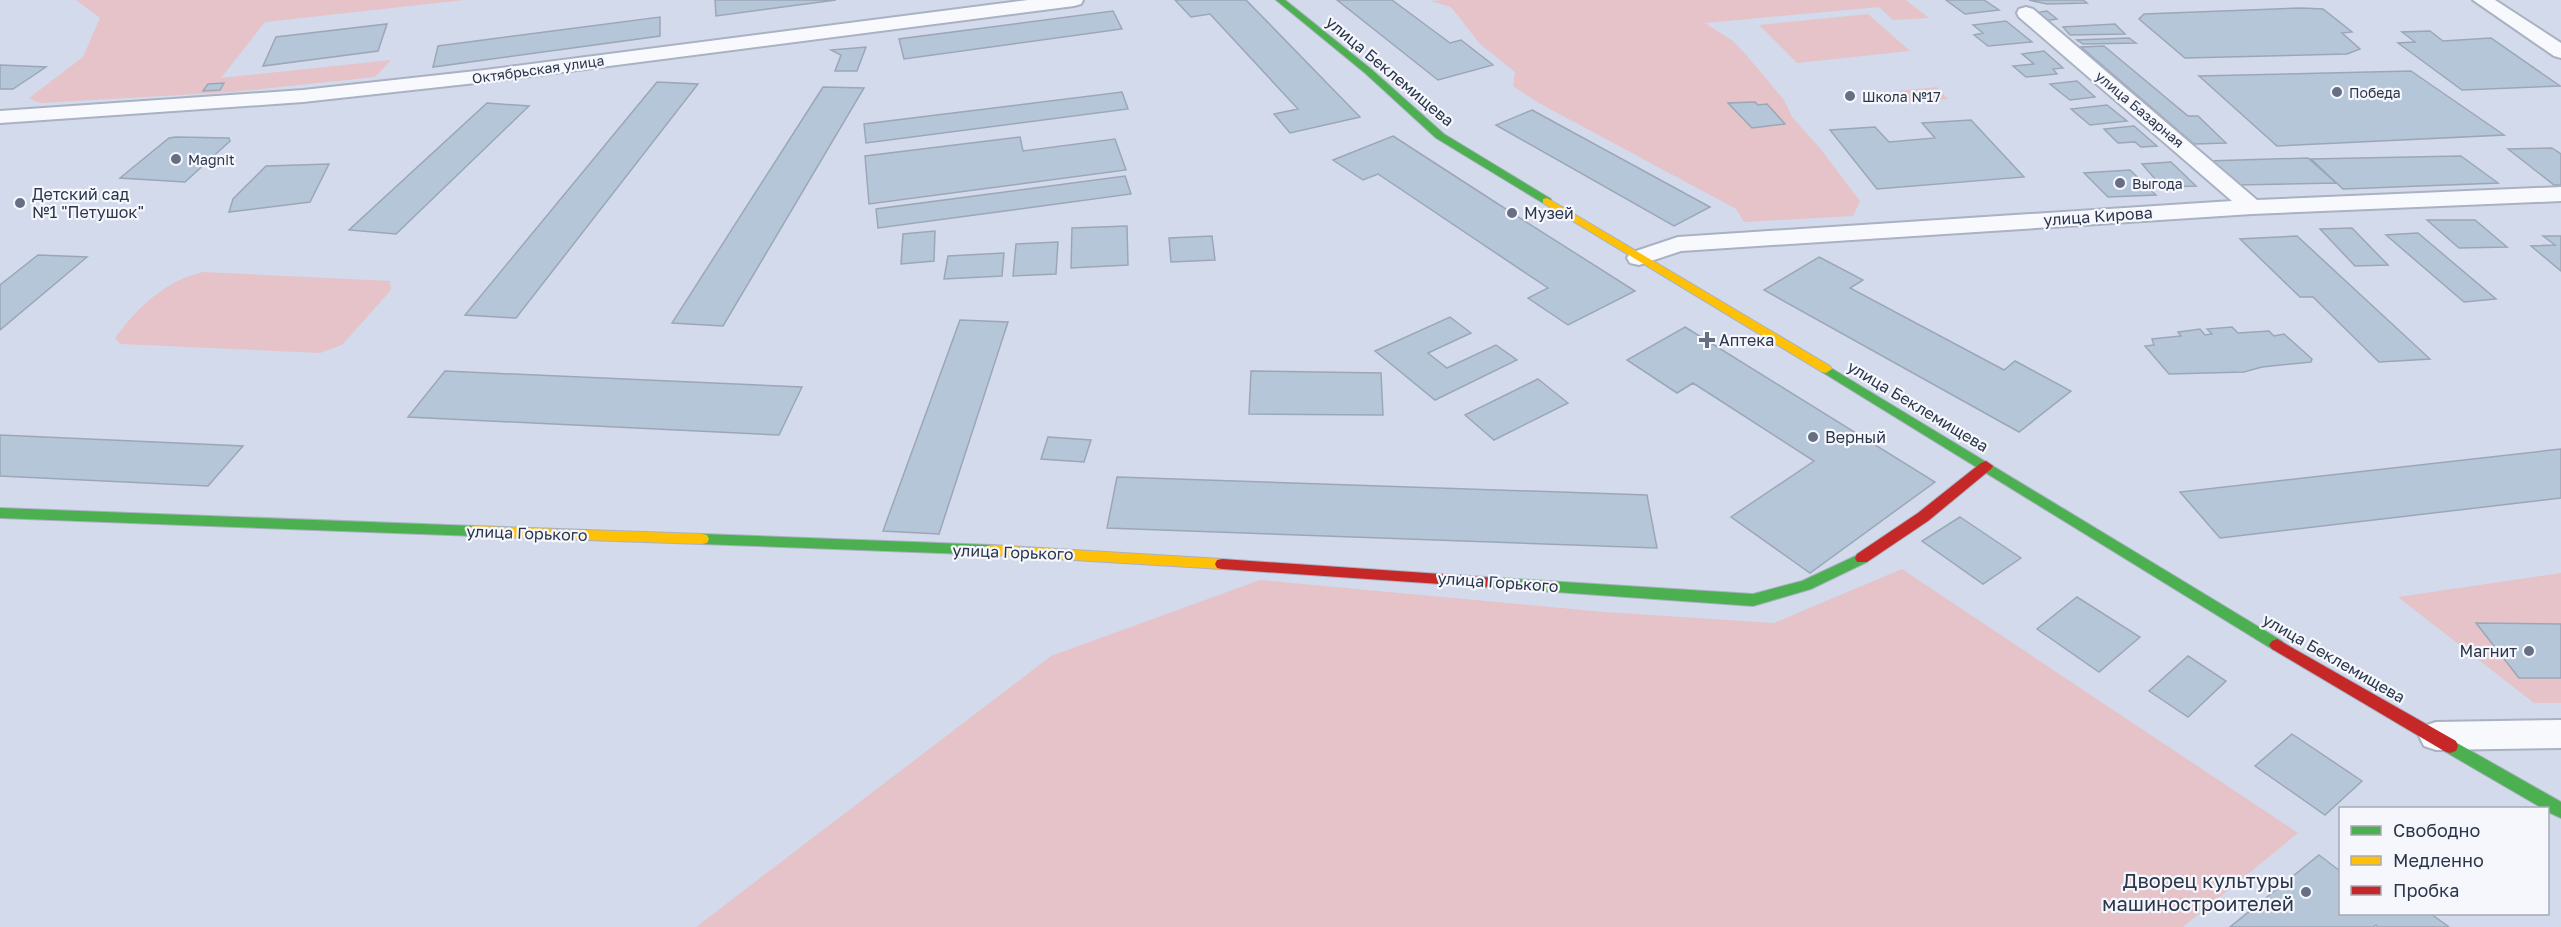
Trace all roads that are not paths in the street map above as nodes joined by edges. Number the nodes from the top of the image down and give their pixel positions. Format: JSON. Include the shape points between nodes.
{"nodes":[{"id":1,"x":1074,"y":0,"type":"edge"},
{"id":2,"x":1280,"y":0,"type":"edge"},
{"id":3,"x":2482,"y":0,"type":"edge"},
{"id":4,"x":2026,"y":13,"type":"dead end"},
{"id":5,"x":2561,"y":52,"type":"edge"},
{"id":6,"x":0,"y":117,"type":"edge"},
{"id":7,"x":2561,"y":194,"type":"edge"},
{"id":8,"x":2252,"y":207,"type":"junction"},
{"id":9,"x":1639,"y":258,"type":"junction"},
{"id":10,"x":1986,"y":466,"type":"junction"},
{"id":11,"x":0,"y":513,"type":"edge"},
{"id":12,"x":2561,"y":734,"type":"edge"},
{"id":13,"x":2436,"y":736,"type":"junction"},
{"id":14,"x":2561,"y":811,"type":"edge"}],
"edges":[{"from":1,"to":6,"type":"street","name":"Октябрьская улица","via":[[451,80],[303,96]]},
{"from":2,"to":9,"type":"street","name":"улица Беклемищева","via":[[1440,136]]},
{"from":3,"to":5,"type":"street"},
{"from":4,"to":8,"type":"street","name":"улица Базарная"},
{"from":7,"to":8,"type":"street","name":"улица Кирова"},
{"from":8,"to":9,"type":"street","name":"улица Кирова","via":[[1678,244]]},
{"from":9,"to":10,"type":"street","name":"улица Беклемищева"},
{"from":10,"to":11,"type":"street","name":"улица Горького","via":[[1865,558],[1804,586],[1753,600],[1054,552]]},
{"from":10,"to":13,"type":"street","name":"улица Беклемищева","via":[[2222,612]]},
{"from":12,"to":13,"type":"street"},
{"from":13,"to":14,"type":"street","name":"улица Беклемищева"}]}
